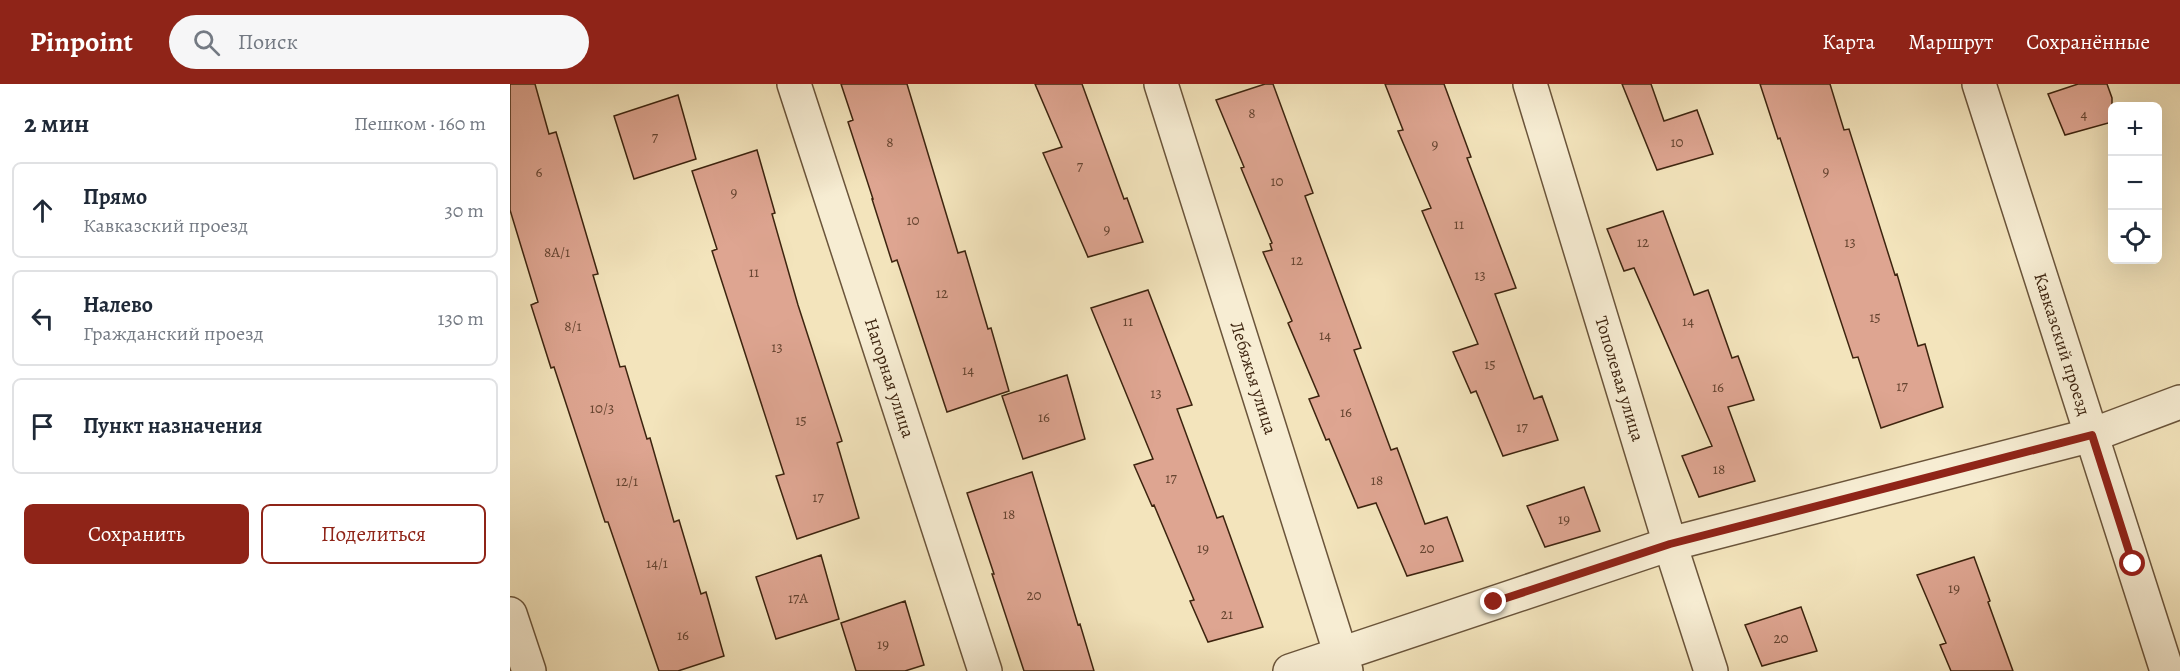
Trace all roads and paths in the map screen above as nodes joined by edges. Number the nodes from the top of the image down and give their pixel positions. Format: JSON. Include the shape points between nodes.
{"nodes":[{"id":1,"x":794,"y":84,"type":"edge"},
{"id":2,"x":1161,"y":84,"type":"edge"},
{"id":3,"x":1530,"y":84,"type":"edge"},
{"id":4,"x":1979,"y":84,"type":"edge"},
{"id":5,"x":2180,"y":402,"type":"edge"},
{"id":6,"x":2092,"y":435,"type":"junction"},
{"id":7,"x":1670,"y":544,"type":"junction"},
{"id":8,"x":510,"y":614,"type":"edge"},
{"id":9,"x":1343,"y":662,"type":"edge"},
{"id":10,"x":529,"y":671,"type":"edge"},
{"id":11,"x":985,"y":671,"type":"edge"},
{"id":12,"x":1290,"y":671,"type":"edge"},
{"id":13,"x":1711,"y":671,"type":"edge"},
{"id":14,"x":2167,"y":671,"type":"edge"}],
"edges":[{"from":1,"to":11,"type":"street","name":"Нагорная улица"},
{"from":2,"to":9,"type":"street","name":"Лебяжья улица"},
{"from":3,"to":7,"type":"street","name":"Тополевая улица"},
{"from":4,"to":6,"type":"street","name":"Кавказский проезд"},
{"from":5,"to":6,"type":"street"},
{"from":6,"to":7,"type":"street"},
{"from":6,"to":14,"type":"street","name":"Кавказский проезд"},
{"from":7,"to":9,"type":"street"},
{"from":7,"to":13,"type":"street","name":"Тополевая улица"},
{"from":8,"to":10,"type":"street"},
{"from":9,"to":12,"type":"street"}]}
